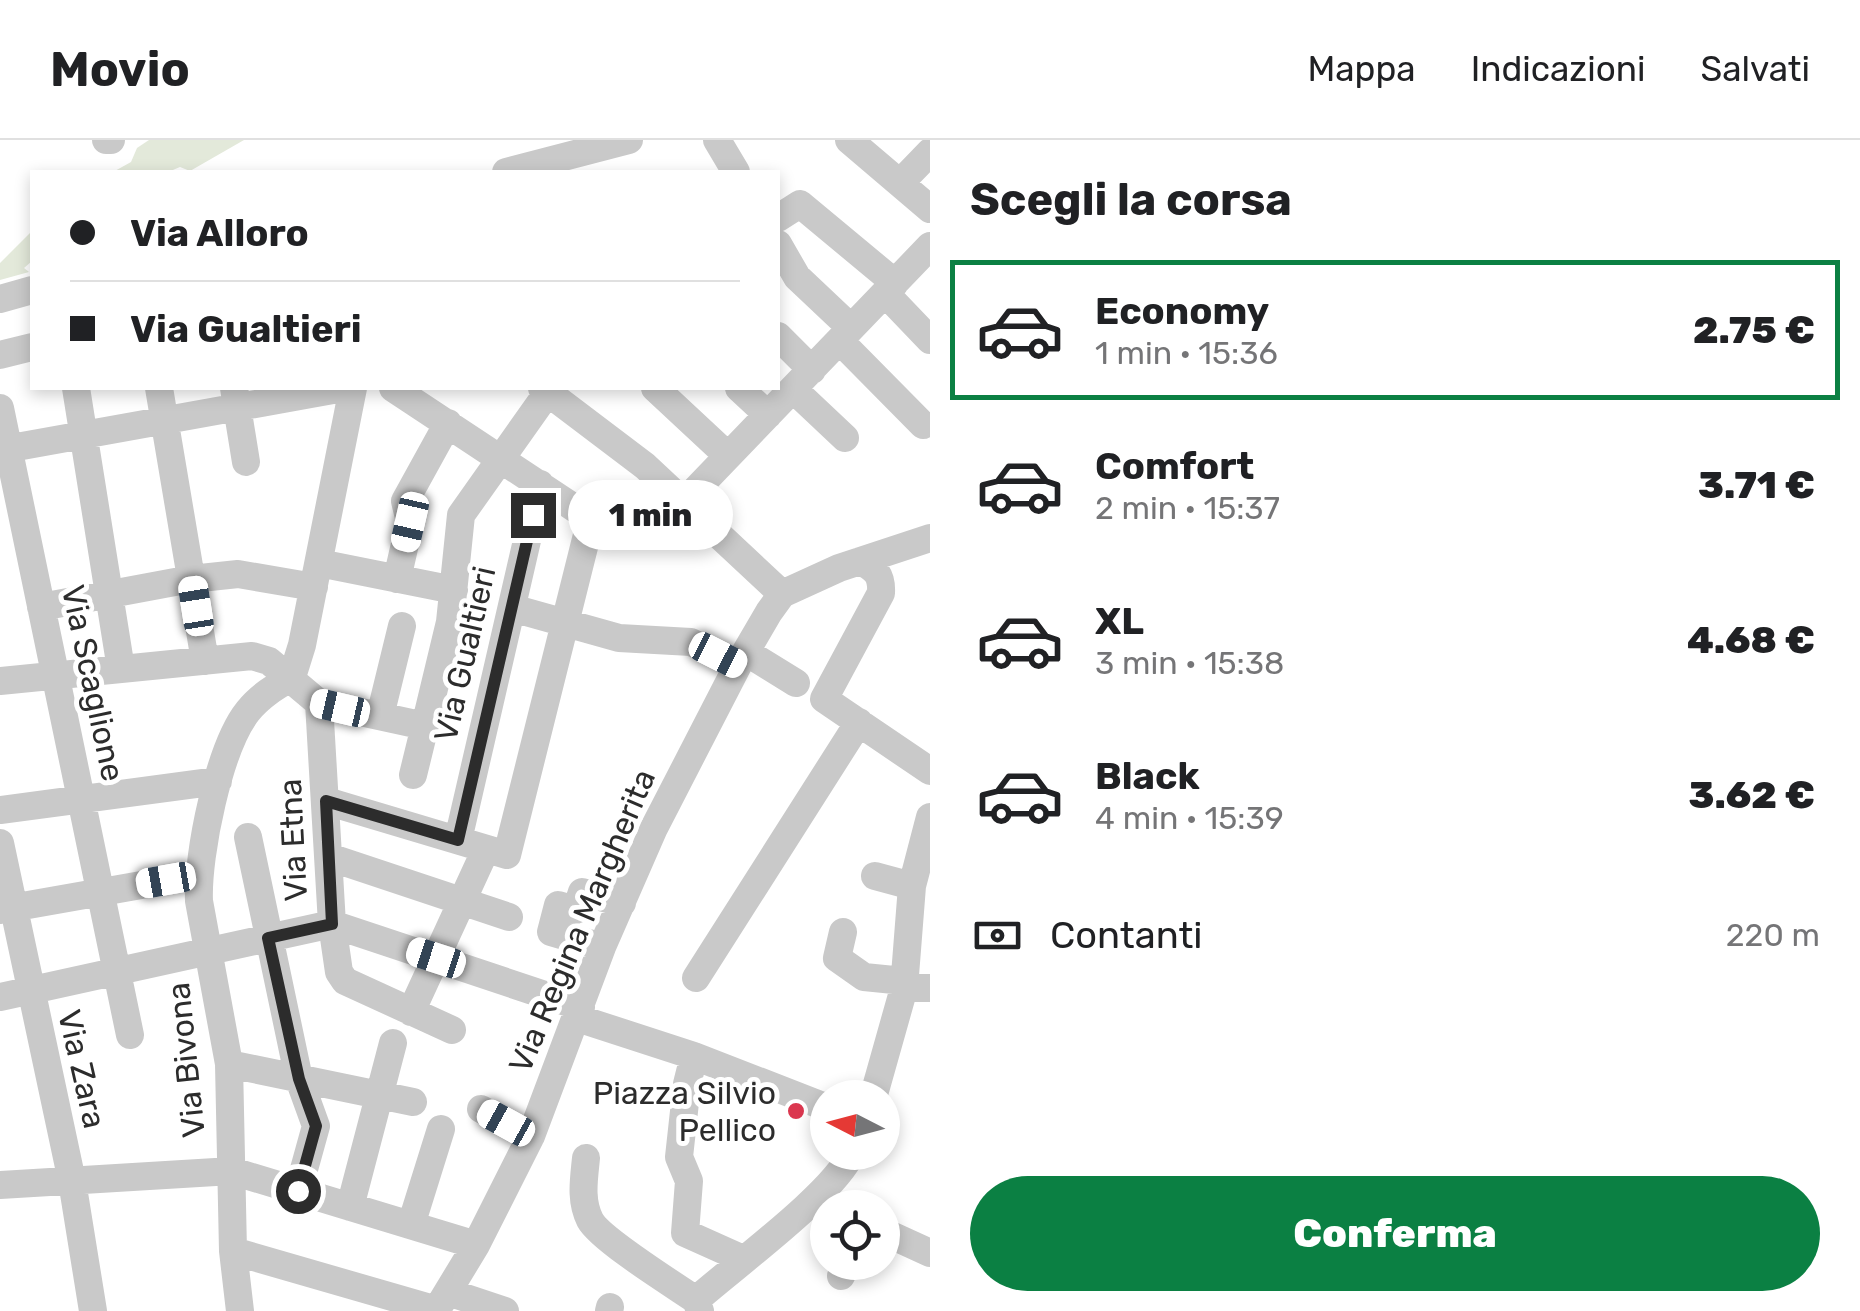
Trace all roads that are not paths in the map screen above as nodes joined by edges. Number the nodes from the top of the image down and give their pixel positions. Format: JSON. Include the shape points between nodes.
{"nodes":[{"id":1,"x":630,"y":140,"type":"edge"},
{"id":2,"x":717,"y":140,"type":"edge"},
{"id":3,"x":849,"y":140,"type":"edge"},
{"id":4,"x":930,"y":152,"type":"edge"},
{"id":5,"x":514,"y":170,"type":"edge"},
{"id":6,"x":735,"y":170,"type":"edge"},
{"id":7,"x":900,"y":183,"type":"junction"},
{"id":8,"x":930,"y":209,"type":"edge"},
{"id":9,"x":780,"y":217,"type":"edge"},
{"id":10,"x":930,"y":246,"type":"edge"},
{"id":11,"x":780,"y":247,"type":"edge"},
{"id":12,"x":890,"y":288,"type":"junction"},
{"id":13,"x":30,"y":291,"type":"edge"},
{"id":14,"x":0,"y":299,"type":"edge"},
{"id":15,"x":845,"y":334,"type":"junction"},
{"id":16,"x":780,"y":340,"type":"edge"},
{"id":17,"x":930,"y":340,"type":"edge"},
{"id":18,"x":30,"y":348,"type":"edge"},
{"id":19,"x":0,"y":355,"type":"edge"},
{"id":20,"x":802,"y":380,"type":"junction"},
{"id":21,"x":76,"y":390,"type":"edge"},
{"id":22,"x":158,"y":390,"type":"edge"},
{"id":23,"x":332,"y":390,"type":"edge"},
{"id":24,"x":353,"y":390,"type":"edge"},
{"id":25,"x":397,"y":390,"type":"edge"},
{"id":26,"x":545,"y":390,"type":"edge"},
{"id":27,"x":657,"y":390,"type":"edge"},
{"id":28,"x":740,"y":390,"type":"edge"},
{"id":29,"x":236,"y":397,"type":"edge"},
{"id":30,"x":0,"y":408,"type":"edge"},
{"id":31,"x":768,"y":415,"type":"junction"},
{"id":32,"x":164,"y":420,"type":"junction"},
{"id":33,"x":448,"y":424,"type":"junction"},
{"id":34,"x":923,"y":425,"type":"dead end"},
{"id":35,"x":84,"y":435,"type":"junction"},
{"id":36,"x":845,"y":438,"type":"dead end"},
{"id":37,"x":4,"y":449,"type":"edge"},
{"id":38,"x":728,"y":456,"type":"junction"},
{"id":39,"x":500,"y":457,"type":"junction"},
{"id":40,"x":246,"y":462,"type":"dead end"},
{"id":41,"x":540,"y":484,"type":"junction"},
{"id":42,"x":684,"y":502,"type":"junction"},
{"id":43,"x":922,"y":540,"type":"edge"},
{"id":44,"x":860,"y":560,"type":"junction"},
{"id":45,"x":317,"y":575,"type":"junction"},
{"id":46,"x":397,"y":578,"type":"junction"},
{"id":47,"x":191,"y":579,"type":"junction"},
{"id":48,"x":454,"y":590,"type":"junction"},
{"id":49,"x":110,"y":594,"type":"junction"},
{"id":50,"x":782,"y":594,"type":"junction"},
{"id":51,"x":42,"y":607,"type":"junction"},
{"id":52,"x":512,"y":608,"type":"junction"},
{"id":53,"x":566,"y":624,"type":"junction"},
{"id":54,"x":402,"y":626,"type":"dead end"},
{"id":55,"x":742,"y":658,"type":"junction"},
{"id":56,"x":205,"y":661,"type":"junction"},
{"id":57,"x":122,"y":668,"type":"junction"},
{"id":58,"x":55,"y":673,"type":"junction"},
{"id":59,"x":292,"y":678,"type":"junction"},
{"id":60,"x":0,"y":681,"type":"edge"},
{"id":61,"x":796,"y":683,"type":"dead end"},
{"id":62,"x":329,"y":706,"type":"junction"},
{"id":63,"x":380,"y":716,"type":"junction"},
{"id":64,"x":859,"y":722,"type":"junction"},
{"id":65,"x":425,"y":726,"type":"junction"},
{"id":66,"x":930,"y":771,"type":"edge"},
{"id":67,"x":413,"y":776,"type":"dead end"},
{"id":68,"x":218,"y":781,"type":"junction"},
{"id":69,"x":81,"y":799,"type":"junction"},
{"id":70,"x":326,"y":801,"type":"junction"},
{"id":71,"x":0,"y":810,"type":"edge"},
{"id":72,"x":930,"y":817,"type":"edge"},
{"id":73,"x":248,"y":836,"type":"dead end"},
{"id":74,"x":458,"y":840,"type":"junction"},
{"id":75,"x":0,"y":843,"type":"edge"},
{"id":76,"x":497,"y":852,"type":"junction"},
{"id":77,"x":329,"y":857,"type":"junction"},
{"id":78,"x":198,"y":875,"type":"junction"},
{"id":79,"x":875,"y":876,"type":"dead end"},
{"id":80,"x":912,"y":886,"type":"junction"},
{"id":81,"x":100,"y":892,"type":"junction"},
{"id":82,"x":462,"y":901,"type":"junction"},
{"id":83,"x":622,"y":903,"type":"junction"},
{"id":84,"x":6,"y":909,"type":"edge"},
{"id":85,"x":509,"y":917,"type":"dead end"},
{"id":86,"x":332,"y":924,"type":"junction"},
{"id":87,"x":843,"y":932,"type":"dead end"},
{"id":88,"x":268,"y":938,"type":"junction"},
{"id":89,"x":602,"y":947,"type":"junction"},
{"id":90,"x":209,"y":951,"type":"junction"},
{"id":91,"x":436,"y":958,"type":"junction"},
{"id":92,"x":116,"y":972,"type":"junction"},
{"id":93,"x":696,"y":978,"type":"dead end"},
{"id":94,"x":913,"y":986,"type":"edge"},
{"id":95,"x":29,"y":991,"type":"junction"},
{"id":96,"x":0,"y":997,"type":"edge"},
{"id":97,"x":411,"y":1012,"type":"junction"},
{"id":98,"x":579,"y":1012,"type":"junction"},
{"id":99,"x":452,"y":1030,"type":"dead end"},
{"id":100,"x":130,"y":1035,"type":"dead end"},
{"id":101,"x":394,"y":1044,"type":"dead end"},
{"id":102,"x":694,"y":1056,"type":"junction"},
{"id":103,"x":228,"y":1064,"type":"junction"},
{"id":104,"x":299,"y":1079,"type":"junction"},
{"id":105,"x":879,"y":1080,"type":"edge"},
{"id":106,"x":381,"y":1096,"type":"junction"},
{"id":107,"x":810,"y":1101,"type":"edge"},
{"id":108,"x":414,"y":1102,"type":"dead end"},
{"id":109,"x":481,"y":1109,"type":"dead end"},
{"id":110,"x":441,"y":1129,"type":"dead end"},
{"id":111,"x":531,"y":1136,"type":"junction"},
{"id":112,"x":586,"y":1158,"type":"dead end"},
{"id":113,"x":842,"y":1170,"type":"edge"},
{"id":114,"x":232,"y":1171,"type":"junction"},
{"id":115,"x":72,"y":1181,"type":"junction"},
{"id":116,"x":0,"y":1186,"type":"edge"},
{"id":117,"x":298,"y":1191,"type":"junction"},
{"id":118,"x":350,"y":1206,"type":"junction"},
{"id":119,"x":411,"y":1225,"type":"junction"},
{"id":120,"x":900,"y":1239,"type":"edge"},
{"id":121,"x":476,"y":1244,"type":"junction"},
{"id":122,"x":233,"y":1250,"type":"junction"},
{"id":123,"x":930,"y":1253,"type":"edge"},
{"id":124,"x":742,"y":1259,"type":"junction"},
{"id":125,"x":440,"y":1304,"type":"edge"},
{"id":126,"x":698,"y":1306,"type":"edge"},
{"id":127,"x":94,"y":1311,"type":"edge"},
{"id":128,"x":240,"y":1311,"type":"edge"},
{"id":129,"x":504,"y":1311,"type":"edge"}],
"edges":[{"from":1,"to":5,"type":"street"},
{"from":2,"to":6,"type":"street"},
{"from":3,"to":7,"type":"street"},
{"from":4,"to":7,"type":"street"},
{"from":7,"to":8,"type":"street"},
{"from":9,"to":12,"type":"street","via":[[800,204]]},
{"from":10,"to":12,"type":"street"},
{"from":11,"to":15,"type":"street"},
{"from":12,"to":15,"type":"street"},
{"from":12,"to":17,"type":"street"},
{"from":13,"to":14,"type":"street"},
{"from":15,"to":20,"type":"street"},
{"from":15,"to":34,"type":"street"},
{"from":16,"to":20,"type":"street"},
{"from":18,"to":19,"type":"street"},
{"from":20,"to":31,"type":"street"},
{"from":20,"to":36,"type":"street"},
{"from":21,"to":35,"type":"street"},
{"from":22,"to":32,"type":"street"},
{"from":23,"to":29,"type":"street"},
{"from":24,"to":45,"type":"street"},
{"from":25,"to":33,"type":"street"},
{"from":26,"to":39,"type":"street"},
{"from":26,"to":42,"type":"street"},
{"from":27,"to":38,"type":"street"},
{"from":28,"to":31,"type":"street"},
{"from":29,"to":32,"type":"street"},
{"from":29,"to":40,"type":"street"},
{"from":30,"to":37,"type":"street","name":"Via Scaglione"},
{"from":31,"to":38,"type":"street"},
{"from":32,"to":35,"type":"street"},
{"from":32,"to":47,"type":"street"},
{"from":33,"to":39,"type":"street"},
{"from":33,"to":46,"type":"street","via":[[405,501],[410,522]]},
{"from":35,"to":37,"type":"street"},
{"from":35,"to":49,"type":"street"},
{"from":37,"to":51,"type":"street","name":"Via Scaglione"},
{"from":38,"to":42,"type":"street"},
{"from":39,"to":41,"type":"street"},
{"from":39,"to":48,"type":"street","via":[[461,516]]},
{"from":41,"to":52,"type":"street","name":"Via Gualtieri"},
{"from":41,"to":53,"type":"street","via":[[590,519]]},
{"from":42,"to":50,"type":"street"},
{"from":43,"to":44,"type":"street"},
{"from":44,"to":50,"type":"street"},
{"from":44,"to":64,"type":"street","via":[[876,569],[880,593],[824,699]]},
{"from":45,"to":46,"type":"street","via":[[348,569]]},
{"from":45,"to":47,"type":"street"},
{"from":45,"to":59,"type":"street"},
{"from":46,"to":48,"type":"street"},
{"from":47,"to":49,"type":"street"},
{"from":47,"to":56,"type":"street"},
{"from":48,"to":65,"type":"street"},
{"from":49,"to":51,"type":"street"},
{"from":49,"to":57,"type":"street"},
{"from":50,"to":55,"type":"street","name":"Via Regina Margherita"},
{"from":51,"to":58,"type":"street","name":"Via Scaglione"},
{"from":52,"to":53,"type":"street"},
{"from":52,"to":74,"type":"street","name":"Via Gualtieri"},
{"from":53,"to":55,"type":"street","via":[[620,638],[691,642]]},
{"from":53,"to":76,"type":"street"},
{"from":54,"to":63,"type":"street"},
{"from":55,"to":61,"type":"street"},
{"from":55,"to":83,"type":"street","name":"Via Regina Margherita"},
{"from":56,"to":57,"type":"street"},
{"from":56,"to":59,"type":"street","via":[[252,656]]},
{"from":57,"to":58,"type":"street"},
{"from":58,"to":60,"type":"street"},
{"from":58,"to":69,"type":"street","name":"Via Scaglione"},
{"from":59,"to":62,"type":"street","via":[[310,699]]},
{"from":59,"to":68,"type":"street","name":"Via Bivona","via":[[244,715]]},
{"from":62,"to":63,"type":"street"},
{"from":62,"to":70,"type":"street","name":"Via Etna"},
{"from":63,"to":65,"type":"street"},
{"from":64,"to":66,"type":"street"},
{"from":64,"to":93,"type":"street"},
{"from":65,"to":67,"type":"street"},
{"from":68,"to":69,"type":"street"},
{"from":68,"to":78,"type":"street","name":"Via Bivona"},
{"from":69,"to":71,"type":"street"},
{"from":69,"to":81,"type":"street","name":"Via Scaglione"},
{"from":70,"to":74,"type":"street"},
{"from":70,"to":77,"type":"street","name":"Via Etna"},
{"from":72,"to":80,"type":"street"},
{"from":73,"to":88,"type":"street"},
{"from":74,"to":76,"type":"street"},
{"from":75,"to":84,"type":"street","name":"Via Zara"},
{"from":76,"to":82,"type":"street"},
{"from":77,"to":82,"type":"street"},
{"from":77,"to":86,"type":"street","name":"Via Etna"},
{"from":78,"to":81,"type":"street"},
{"from":78,"to":90,"type":"street","name":"Via Bivona"},
{"from":79,"to":80,"type":"street"},
{"from":80,"to":94,"type":"street"},
{"from":81,"to":84,"type":"street"},
{"from":81,"to":92,"type":"street","name":"Via Scaglione"},
{"from":82,"to":85,"type":"street"},
{"from":82,"to":91,"type":"street"},
{"from":83,"to":89,"type":"street","name":"Via Regina Margherita"},
{"from":83,"to":89,"type":"street","via":[[582,892],[576,910],[558,905],[551,932]]},
{"from":84,"to":95,"type":"street","name":"Via Zara"},
{"from":86,"to":88,"type":"street"},
{"from":86,"to":91,"type":"street"},
{"from":86,"to":97,"type":"street","name":"Via Etna","via":[[344,982]]},
{"from":87,"to":94,"type":"street","via":[[837,958],[864,976]]},
{"from":88,"to":90,"type":"street"},
{"from":88,"to":104,"type":"street"},
{"from":89,"to":98,"type":"street","name":"Via Regina Margherita"},
{"from":90,"to":92,"type":"street"},
{"from":90,"to":103,"type":"street","name":"Via Bivona"},
{"from":91,"to":97,"type":"street"},
{"from":91,"to":98,"type":"street"},
{"from":92,"to":95,"type":"street"},
{"from":92,"to":100,"type":"street","name":"Via Scaglione"},
{"from":94,"to":105,"type":"street"},
{"from":95,"to":96,"type":"street"},
{"from":95,"to":115,"type":"street","name":"Via Zara"},
{"from":97,"to":99,"type":"street","name":"Via Etna"},
{"from":98,"to":102,"type":"street"},
{"from":98,"to":111,"type":"street","name":"Via Regina Margherita"},
{"from":101,"to":106,"type":"street"},
{"from":102,"to":107,"type":"street"},
{"from":102,"to":124,"type":"street","via":[[679,1157],[690,1181],[685,1233]]},
{"from":103,"to":104,"type":"street"},
{"from":103,"to":114,"type":"street","name":"Via Bivona"},
{"from":104,"to":106,"type":"street"},
{"from":104,"to":117,"type":"street","via":[[316,1126]]},
{"from":106,"to":108,"type":"street"},
{"from":106,"to":118,"type":"street"},
{"from":109,"to":111,"type":"street"},
{"from":110,"to":119,"type":"street"},
{"from":111,"to":121,"type":"street","name":"Via Regina Margherita"},
{"from":112,"to":126,"type":"street","via":[[583,1200],[591,1223]]},
{"from":113,"to":124,"type":"street"},
{"from":114,"to":115,"type":"street"},
{"from":114,"to":117,"type":"street"},
{"from":114,"to":122,"type":"street","name":"Via Bivona"},
{"from":115,"to":116,"type":"street"},
{"from":115,"to":127,"type":"street","name":"Via Zara"},
{"from":117,"to":118,"type":"street"},
{"from":118,"to":119,"type":"street"},
{"from":119,"to":121,"type":"street"},
{"from":120,"to":123,"type":"street"},
{"from":121,"to":125,"type":"street","name":"Via Regina Margherita"},
{"from":122,"to":125,"type":"street"},
{"from":122,"to":128,"type":"street","name":"Via Bivona"},
{"from":124,"to":126,"type":"street"},
{"from":125,"to":129,"type":"street"}]}
